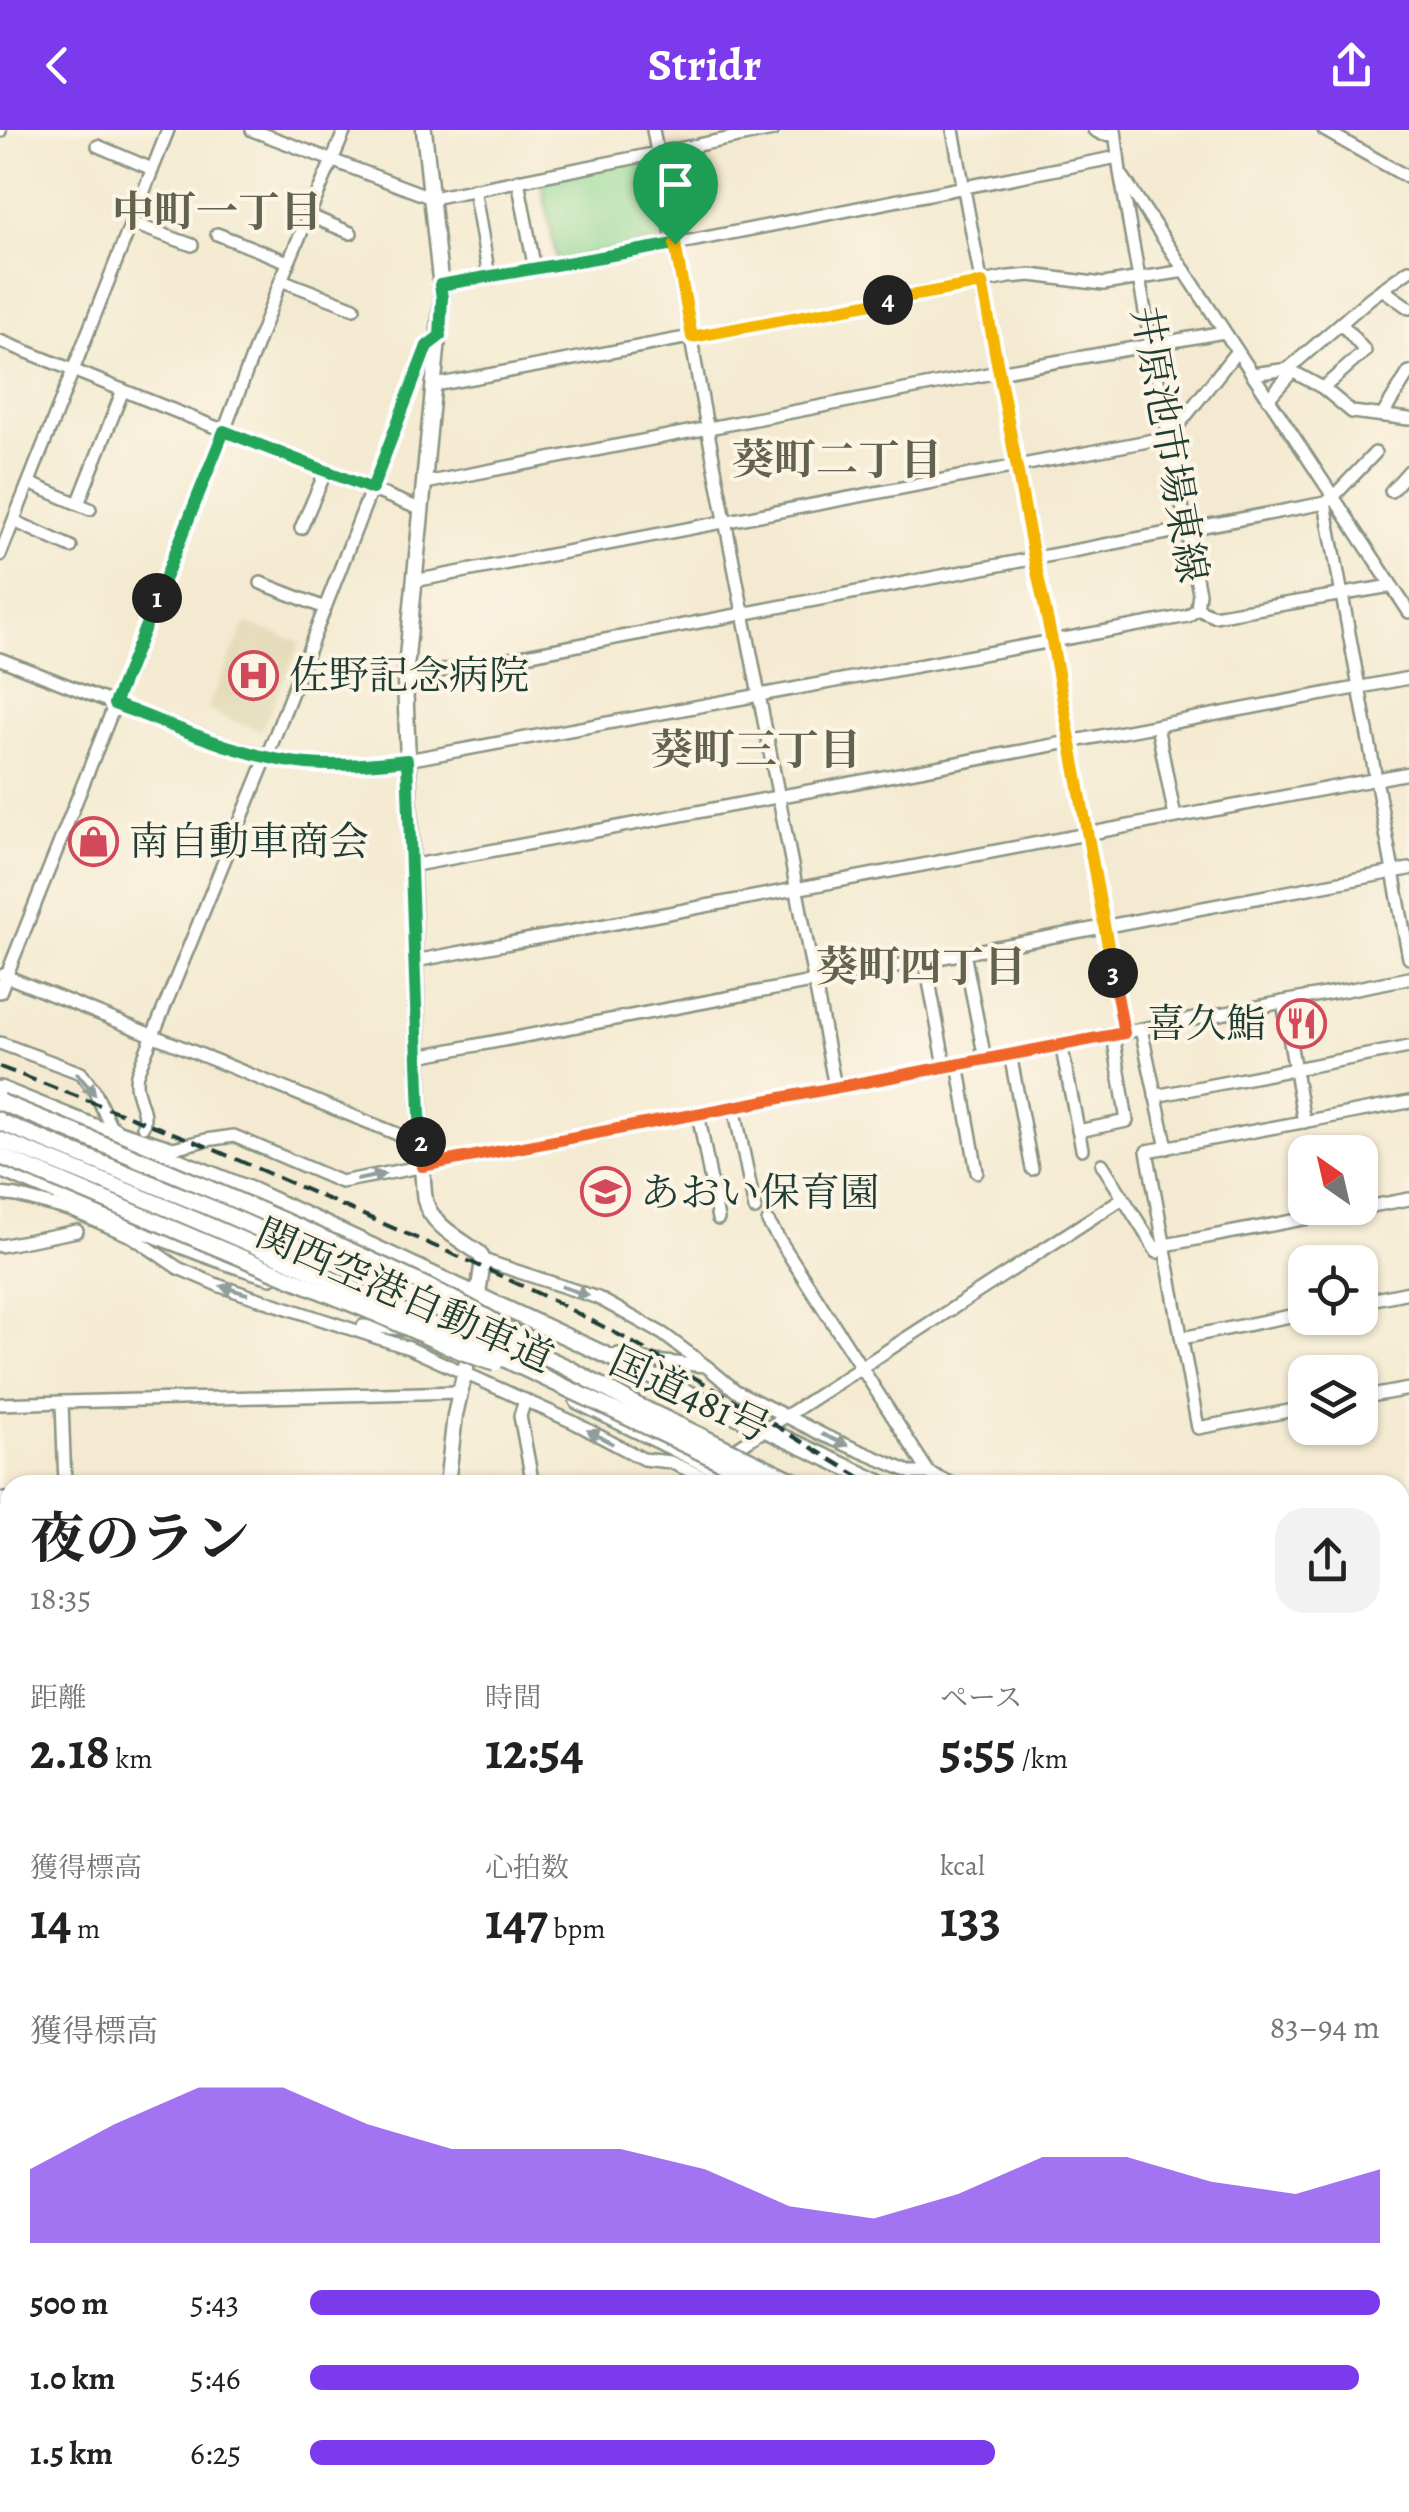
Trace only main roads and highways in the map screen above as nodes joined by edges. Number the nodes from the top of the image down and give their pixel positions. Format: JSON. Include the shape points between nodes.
{"nodes":[{"id":1,"x":424,"y":130,"type":"edge"},
{"id":2,"x":0,"y":1089,"type":"edge"},
{"id":3,"x":0,"y":1102,"type":"edge"},
{"id":4,"x":0,"y":1113,"type":"edge"},
{"id":5,"x":0,"y":1122,"type":"edge"},
{"id":6,"x":0,"y":1142,"type":"edge"},
{"id":7,"x":0,"y":1156,"type":"edge"},
{"id":8,"x":0,"y":1169,"type":"edge"},
{"id":9,"x":382,"y":1250,"type":"junction"},
{"id":10,"x":478,"y":1296,"type":"junction"},
{"id":11,"x":378,"y":1307,"type":"junction"},
{"id":12,"x":470,"y":1349,"type":"junction"},
{"id":13,"x":566,"y":1367,"type":"junction"},
{"id":14,"x":551,"y":1381,"type":"junction"},
{"id":15,"x":448,"y":1475,"type":"edge"},
{"id":16,"x":719,"y":1475,"type":"edge"},
{"id":17,"x":749,"y":1475,"type":"edge"},
{"id":18,"x":781,"y":1475,"type":"edge"},
{"id":19,"x":862,"y":1475,"type":"edge"}],
"edges":[{"from":1,"to":10,"type":"main road","via":[[442,298],[404,678],[422,1166],[428,1210],[483,1260]]},
{"from":2,"to":9,"type":"highway","name":"国道481号"},
{"from":3,"to":13,"type":"highway","bridge":true,"via":[[399,1273]]},
{"from":4,"to":9,"type":"highway","via":[[242,1212]]},
{"from":5,"to":13,"type":"highway","name":"関西空港自動車道","bridge":true,"via":[[216,1210]]},
{"from":6,"to":11,"type":"highway"},
{"from":6,"to":14,"type":"highway","name":"関西空港自動車道","bridge":true,"via":[[238,1237]]},
{"from":7,"to":14,"type":"highway","bridge":true,"via":[[469,1355]]},
{"from":8,"to":11,"type":"highway","name":"国道481号","via":[[224,1262]]},
{"from":9,"to":10,"type":"highway","name":"国道481号"},
{"from":10,"to":12,"type":"main road"},
{"from":10,"to":19,"type":"highway","name":"国道481号"},
{"from":11,"to":12,"type":"highway","name":"国道481号"},
{"from":12,"to":15,"type":"main road"},
{"from":12,"to":16,"type":"highway","name":"国道481号"},
{"from":13,"to":18,"type":"highway","name":"関西空港自動車道","bridge":true},
{"from":14,"to":17,"type":"highway","name":"関西空港自動車道","bridge":true}]}
